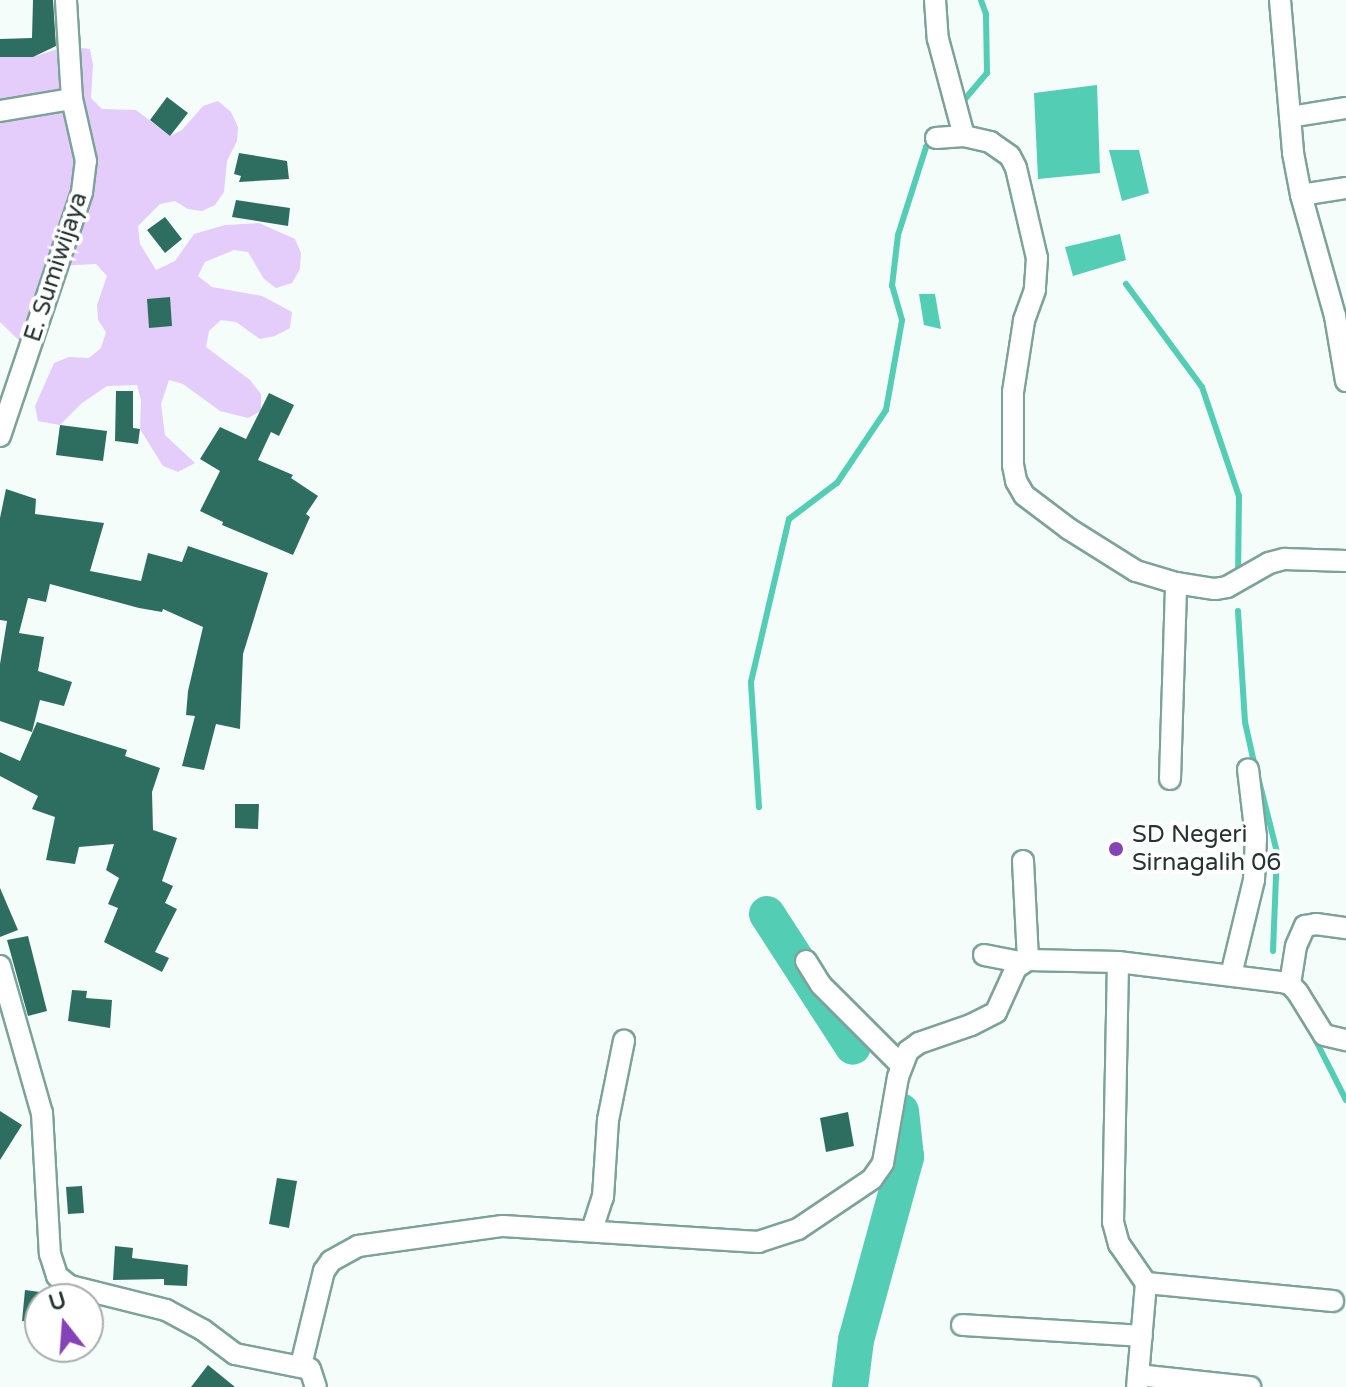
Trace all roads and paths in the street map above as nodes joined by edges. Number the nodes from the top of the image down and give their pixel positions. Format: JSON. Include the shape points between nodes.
{"nodes":[{"id":1,"x":66,"y":0,"type":"edge"},
{"id":2,"x":935,"y":0,"type":"edge"},
{"id":3,"x":1280,"y":0,"type":"edge"},
{"id":4,"x":72,"y":99,"type":"junction"},
{"id":5,"x":1346,"y":108,"type":"edge"},
{"id":6,"x":0,"y":111,"type":"edge"},
{"id":7,"x":1290,"y":117,"type":"junction"},
{"id":8,"x":963,"y":129,"type":"junction"},
{"id":9,"x":936,"y":138,"type":"dead end"},
{"id":10,"x":1346,"y":188,"type":"edge"},
{"id":11,"x":1301,"y":195,"type":"junction"},
{"id":12,"x":1346,"y":381,"type":"edge"},
{"id":13,"x":0,"y":436,"type":"edge"},
{"id":14,"x":1346,"y":561,"type":"edge"},
{"id":15,"x":1176,"y":583,"type":"junction"},
{"id":16,"x":1248,"y":769,"type":"dead end"},
{"id":17,"x":1170,"y":779,"type":"dead end"},
{"id":18,"x":1023,"y":861,"type":"dead end"},
{"id":19,"x":1346,"y":928,"type":"edge"},
{"id":20,"x":984,"y":955,"type":"dead end"},
{"id":21,"x":806,"y":961,"type":"dead end"},
{"id":22,"x":1025,"y":961,"type":"junction"},
{"id":23,"x":1118,"y":962,"type":"junction"},
{"id":24,"x":0,"y":966,"type":"edge"},
{"id":25,"x":1231,"y":975,"type":"junction"},
{"id":26,"x":1290,"y":984,"type":"junction"},
{"id":27,"x":1346,"y":1040,"type":"edge"},
{"id":28,"x":624,"y":1041,"type":"dead end"},
{"id":29,"x":901,"y":1065,"type":"junction"},
{"id":30,"x":592,"y":1230,"type":"junction"},
{"id":31,"x":1146,"y":1283,"type":"junction"},
{"id":32,"x":1333,"y":1301,"type":"dead end"},
{"id":33,"x":962,"y":1325,"type":"dead end"},
{"id":34,"x":1142,"y":1336,"type":"junction"},
{"id":35,"x":301,"y":1365,"type":"junction"},
{"id":36,"x":1137,"y":1381,"type":"edge"},
{"id":37,"x":316,"y":1387,"type":"edge"},
{"id":38,"x":1250,"y":1387,"type":"edge"}],
"edges":[{"from":1,"to":4,"type":"street","name":"E. Sumiwijaya"},
{"from":2,"to":8,"type":"street","via":[[938,39]]},
{"from":3,"to":7,"type":"street"},
{"from":4,"to":6,"type":"street"},
{"from":4,"to":13,"type":"street","name":"E. Sumiwijaya","via":[[86,161],[82,192]]},
{"from":5,"to":7,"type":"street"},
{"from":7,"to":11,"type":"street"},
{"from":8,"to":9,"type":"street"},
{"from":8,"to":15,"type":"street","via":[[1010,156],[1037,258],[1013,392],[1016,481],[1024,495],[1069,529],[1136,571]]},
{"from":10,"to":11,"type":"street"},
{"from":11,"to":12,"type":"street","via":[[1335,316]]},
{"from":14,"to":15,"type":"street","via":[[1284,559],[1215,589]]},
{"from":15,"to":17,"type":"street"},
{"from":16,"to":25,"type":"street","via":[[1256,837],[1254,880]]},
{"from":18,"to":22,"type":"street"},
{"from":19,"to":26,"type":"street","via":[[1305,926]]},
{"from":20,"to":22,"type":"street"},
{"from":21,"to":29,"type":"street","via":[[821,985]]},
{"from":22,"to":23,"type":"street"},
{"from":22,"to":29,"type":"street","via":[[996,1012],[919,1043]]},
{"from":23,"to":25,"type":"street"},
{"from":23,"to":31,"type":"street","via":[[1113,1222],[1119,1244]]},
{"from":24,"to":35,"type":"street","via":[[42,1113],[50,1254],[57,1276],[70,1286],[166,1310],[235,1354]]},
{"from":25,"to":26,"type":"street"},
{"from":26,"to":27,"type":"street","via":[[1324,1035]]},
{"from":28,"to":30,"type":"street","via":[[608,1120],[603,1197]]},
{"from":29,"to":30,"type":"street","via":[[883,1163],[872,1179],[798,1229],[758,1242]]},
{"from":30,"to":35,"type":"street","via":[[471,1228],[376,1241],[342,1253],[331,1261],[320,1283]]},
{"from":31,"to":32,"type":"street"},
{"from":31,"to":34,"type":"street"},
{"from":33,"to":34,"type":"street"},
{"from":34,"to":36,"type":"street"},
{"from":35,"to":37,"type":"street","via":[[310,1369]]},
{"from":36,"to":38,"type":"street"}]}
